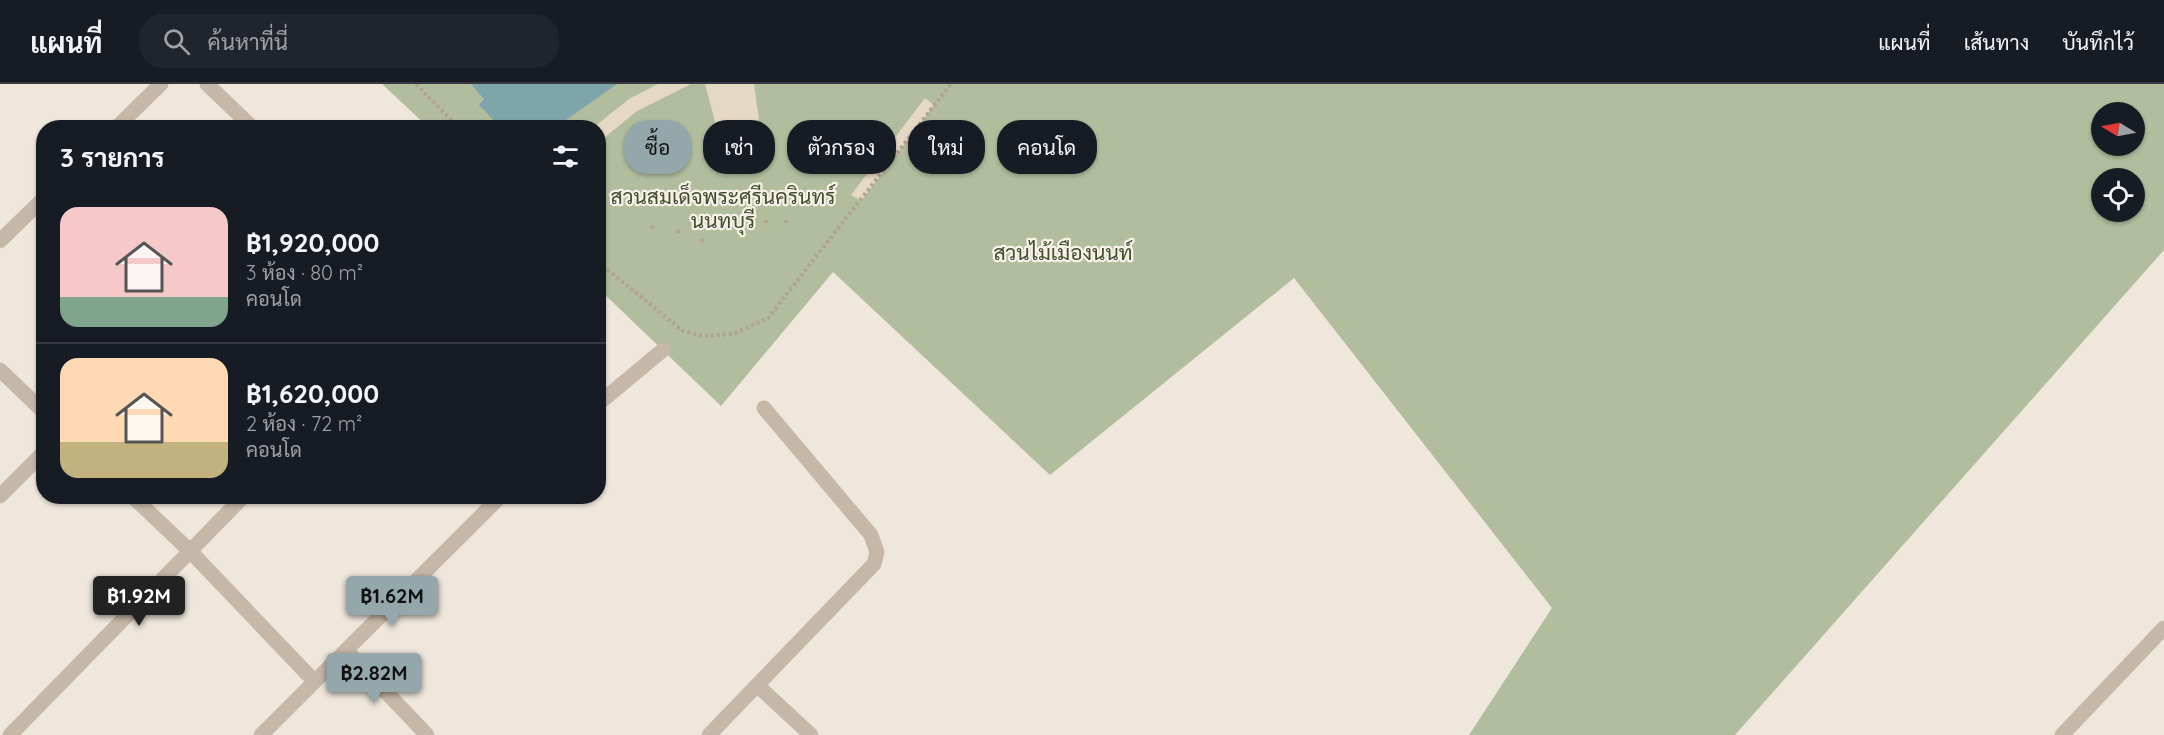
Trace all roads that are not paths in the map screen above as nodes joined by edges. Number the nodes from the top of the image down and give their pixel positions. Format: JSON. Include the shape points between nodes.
{"nodes":[{"id":1,"x":161,"y":84,"type":"edge"},
{"id":2,"x":207,"y":84,"type":"edge"},
{"id":3,"x":124,"y":120,"type":"edge"},
{"id":4,"x":245,"y":120,"type":"edge"},
{"id":5,"x":36,"y":206,"type":"edge"},
{"id":6,"x":0,"y":240,"type":"edge"},
{"id":7,"x":663,"y":350,"type":"dead end"},
{"id":8,"x":0,"y":370,"type":"edge"},
{"id":9,"x":606,"y":397,"type":"edge"},
{"id":10,"x":36,"y":404,"type":"edge"},
{"id":11,"x":765,"y":408,"type":"dead end"},
{"id":12,"x":36,"y":460,"type":"edge"},
{"id":13,"x":0,"y":496,"type":"edge"},
{"id":14,"x":140,"y":504,"type":"edge"},
{"id":15,"x":236,"y":504,"type":"edge"},
{"id":16,"x":493,"y":504,"type":"edge"},
{"id":17,"x":190,"y":551,"type":"junction"},
{"id":18,"x":2164,"y":628,"type":"edge"},
{"id":19,"x":346,"y":650,"type":"junction"},
{"id":20,"x":314,"y":681,"type":"junction"},
{"id":21,"x":758,"y":686,"type":"junction"},
{"id":22,"x":10,"y":735,"type":"edge"},
{"id":23,"x":261,"y":735,"type":"edge"},
{"id":24,"x":427,"y":735,"type":"edge"},
{"id":25,"x":709,"y":735,"type":"edge"},
{"id":26,"x":812,"y":735,"type":"edge"},
{"id":27,"x":2062,"y":735,"type":"edge"}],
"edges":[{"from":1,"to":3,"type":"street"},
{"from":2,"to":4,"type":"street"},
{"from":5,"to":6,"type":"street"},
{"from":7,"to":9,"type":"street"},
{"from":8,"to":10,"type":"street"},
{"from":11,"to":21,"type":"street","via":[[871,535],[877,552],[874,564]]},
{"from":12,"to":13,"type":"street"},
{"from":14,"to":17,"type":"street"},
{"from":15,"to":17,"type":"street"},
{"from":16,"to":19,"type":"street"},
{"from":17,"to":20,"type":"street"},
{"from":17,"to":22,"type":"street"},
{"from":18,"to":27,"type":"street"},
{"from":19,"to":20,"type":"street"},
{"from":19,"to":24,"type":"street"},
{"from":20,"to":23,"type":"street"},
{"from":21,"to":25,"type":"street"},
{"from":21,"to":26,"type":"street"}]}
